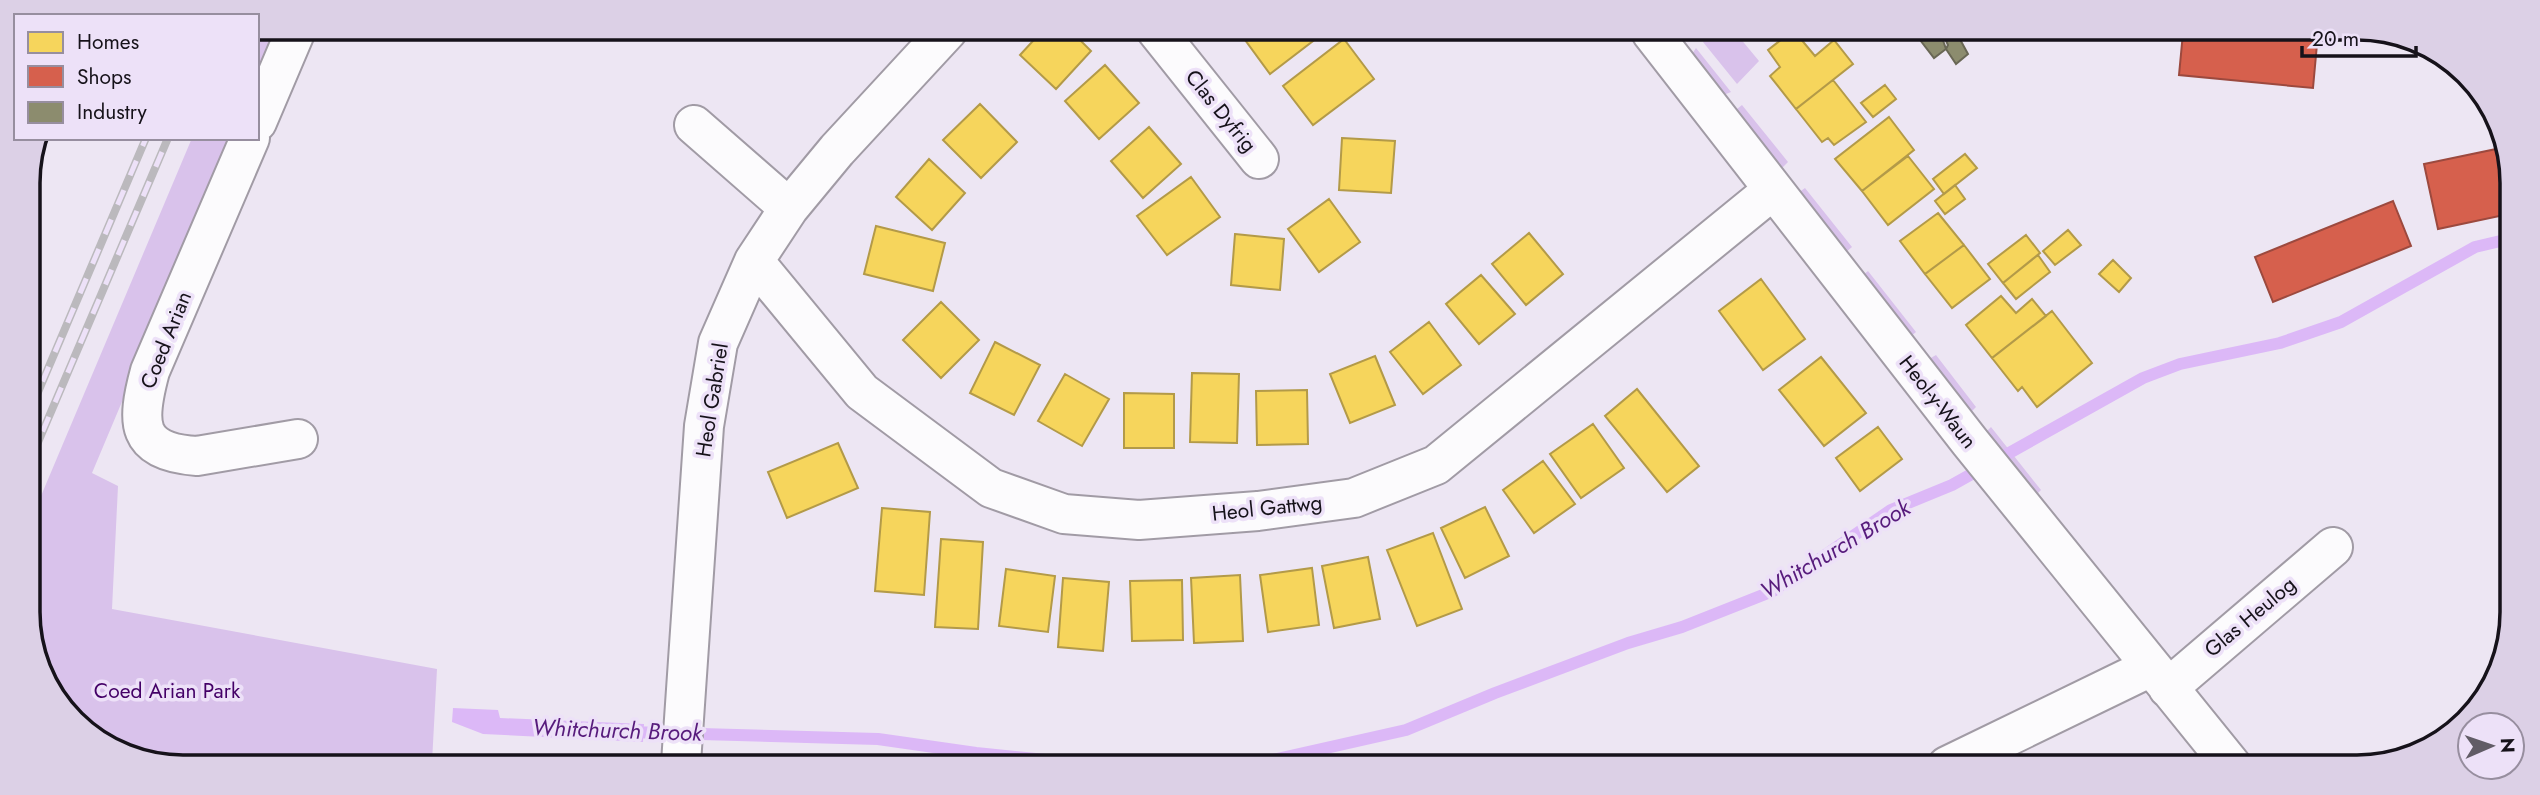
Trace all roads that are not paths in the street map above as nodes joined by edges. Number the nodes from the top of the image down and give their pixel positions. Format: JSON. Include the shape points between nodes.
{"nodes":[{"id":1,"x":1657,"y":40,"type":"edge"},
{"id":2,"x":291,"y":41,"type":"edge"},
{"id":3,"x":938,"y":41,"type":"edge"},
{"id":4,"x":1164,"y":41,"type":"edge"},
{"id":5,"x":259,"y":117,"type":"edge"},
{"id":6,"x":694,"y":125,"type":"dead end"},
{"id":7,"x":249,"y":140,"type":"edge"},
{"id":8,"x":1259,"y":159,"type":"dead end"},
{"id":9,"x":1773,"y":190,"type":"junction"},
{"id":10,"x":789,"y":208,"type":"junction"},
{"id":11,"x":754,"y":261,"type":"junction"},
{"id":12,"x":298,"y":439,"type":"dead end"},
{"id":13,"x":2333,"y":547,"type":"dead end"},
{"id":14,"x":2159,"y":677,"type":"junction"},
{"id":15,"x":1975,"y":754,"type":"edge"},
{"id":16,"x":2222,"y":754,"type":"edge"},
{"id":17,"x":681,"y":755,"type":"edge"}],
"edges":[{"from":1,"to":9,"type":"street","name":"Heol-y-Waun"},
{"from":2,"to":5,"type":"street"},
{"from":3,"to":10,"type":"street","name":"Heol Gabriel"},
{"from":4,"to":8,"type":"street","name":"Clas Dyfrig"},
{"from":6,"to":10,"type":"street"},
{"from":7,"to":12,"type":"street","name":"Coed Arian","via":[[150,372],[142,418],[155,446],[181,454],[197,456]]},
{"from":9,"to":11,"type":"street","name":"Heol Gattwg","via":[[1436,466],[1354,498],[1139,520],[1064,514],[991,488],[862,392]]},
{"from":9,"to":14,"type":"street","name":"Heol-y-Waun"},
{"from":10,"to":11,"type":"street","name":"Heol Gabriel"},
{"from":11,"to":17,"type":"street","name":"Heol Gabriel","via":[[718,343],[704,426]]},
{"from":13,"to":14,"type":"street","name":"Glas Heulog"},
{"from":14,"to":15,"type":"street","name":"Glas Heulog"},
{"from":14,"to":16,"type":"street","name":"Heol-y-Waun"}]}
